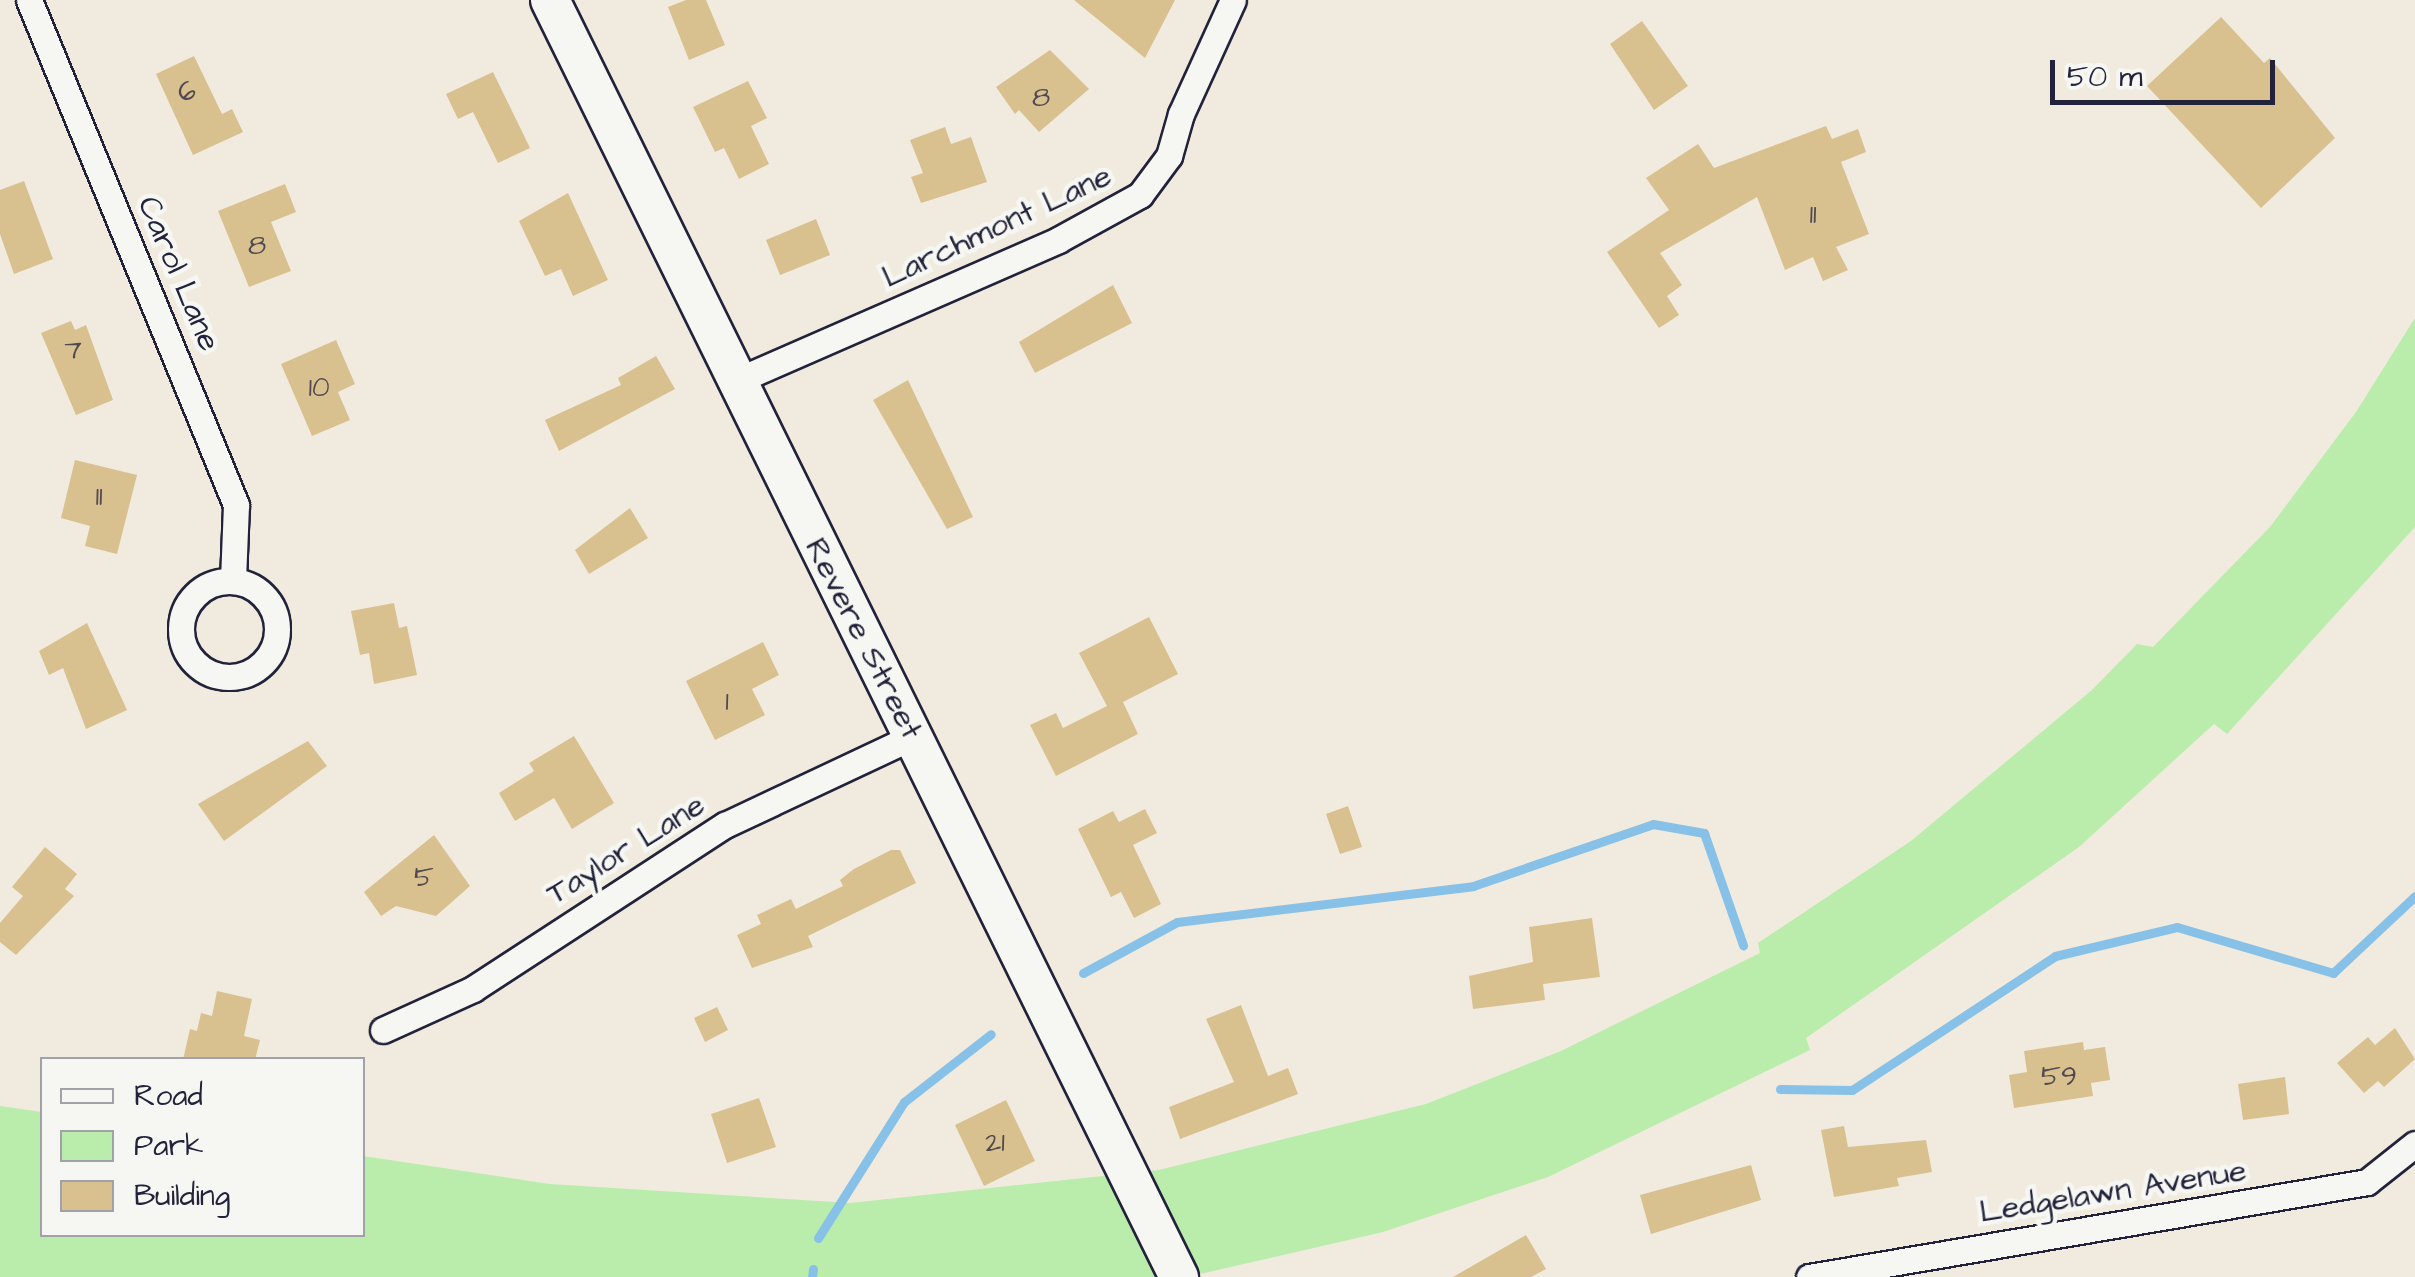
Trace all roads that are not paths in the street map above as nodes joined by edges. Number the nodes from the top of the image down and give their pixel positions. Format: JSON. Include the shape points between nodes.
{"nodes":[{"id":1,"x":29,"y":0,"type":"edge"},
{"id":2,"x":550,"y":0,"type":"edge"},
{"id":3,"x":1233,"y":0,"type":"edge"},
{"id":4,"x":736,"y":380,"type":"junction"},
{"id":5,"x":233,"y":578,"type":"dead end"},
{"id":6,"x":912,"y":737,"type":"junction"},
{"id":7,"x":383,"y":1030,"type":"dead end"},
{"id":8,"x":2415,"y":1144,"type":"edge"},
{"id":9,"x":1179,"y":1277,"type":"edge"},
{"id":10,"x":1808,"y":1277,"type":"edge"}],
"edges":[{"from":1,"to":5,"type":"street","name":"Carol Lane","via":[[236,504]]},
{"from":2,"to":4,"type":"street","name":"Revere Street"},
{"from":3,"to":4,"type":"street","name":"Larchmont Lane","via":[[1169,156],[1140,195],[1058,240]]},
{"from":4,"to":6,"type":"street","name":"Revere Street"},
{"from":6,"to":7,"type":"street","name":"Taylor Lane","via":[[725,824],[472,989]]},
{"from":6,"to":9,"type":"street","name":"Revere Street"},
{"from":8,"to":10,"type":"street","name":"Ledgelawn Avenue","via":[[2366,1182]]}]}
